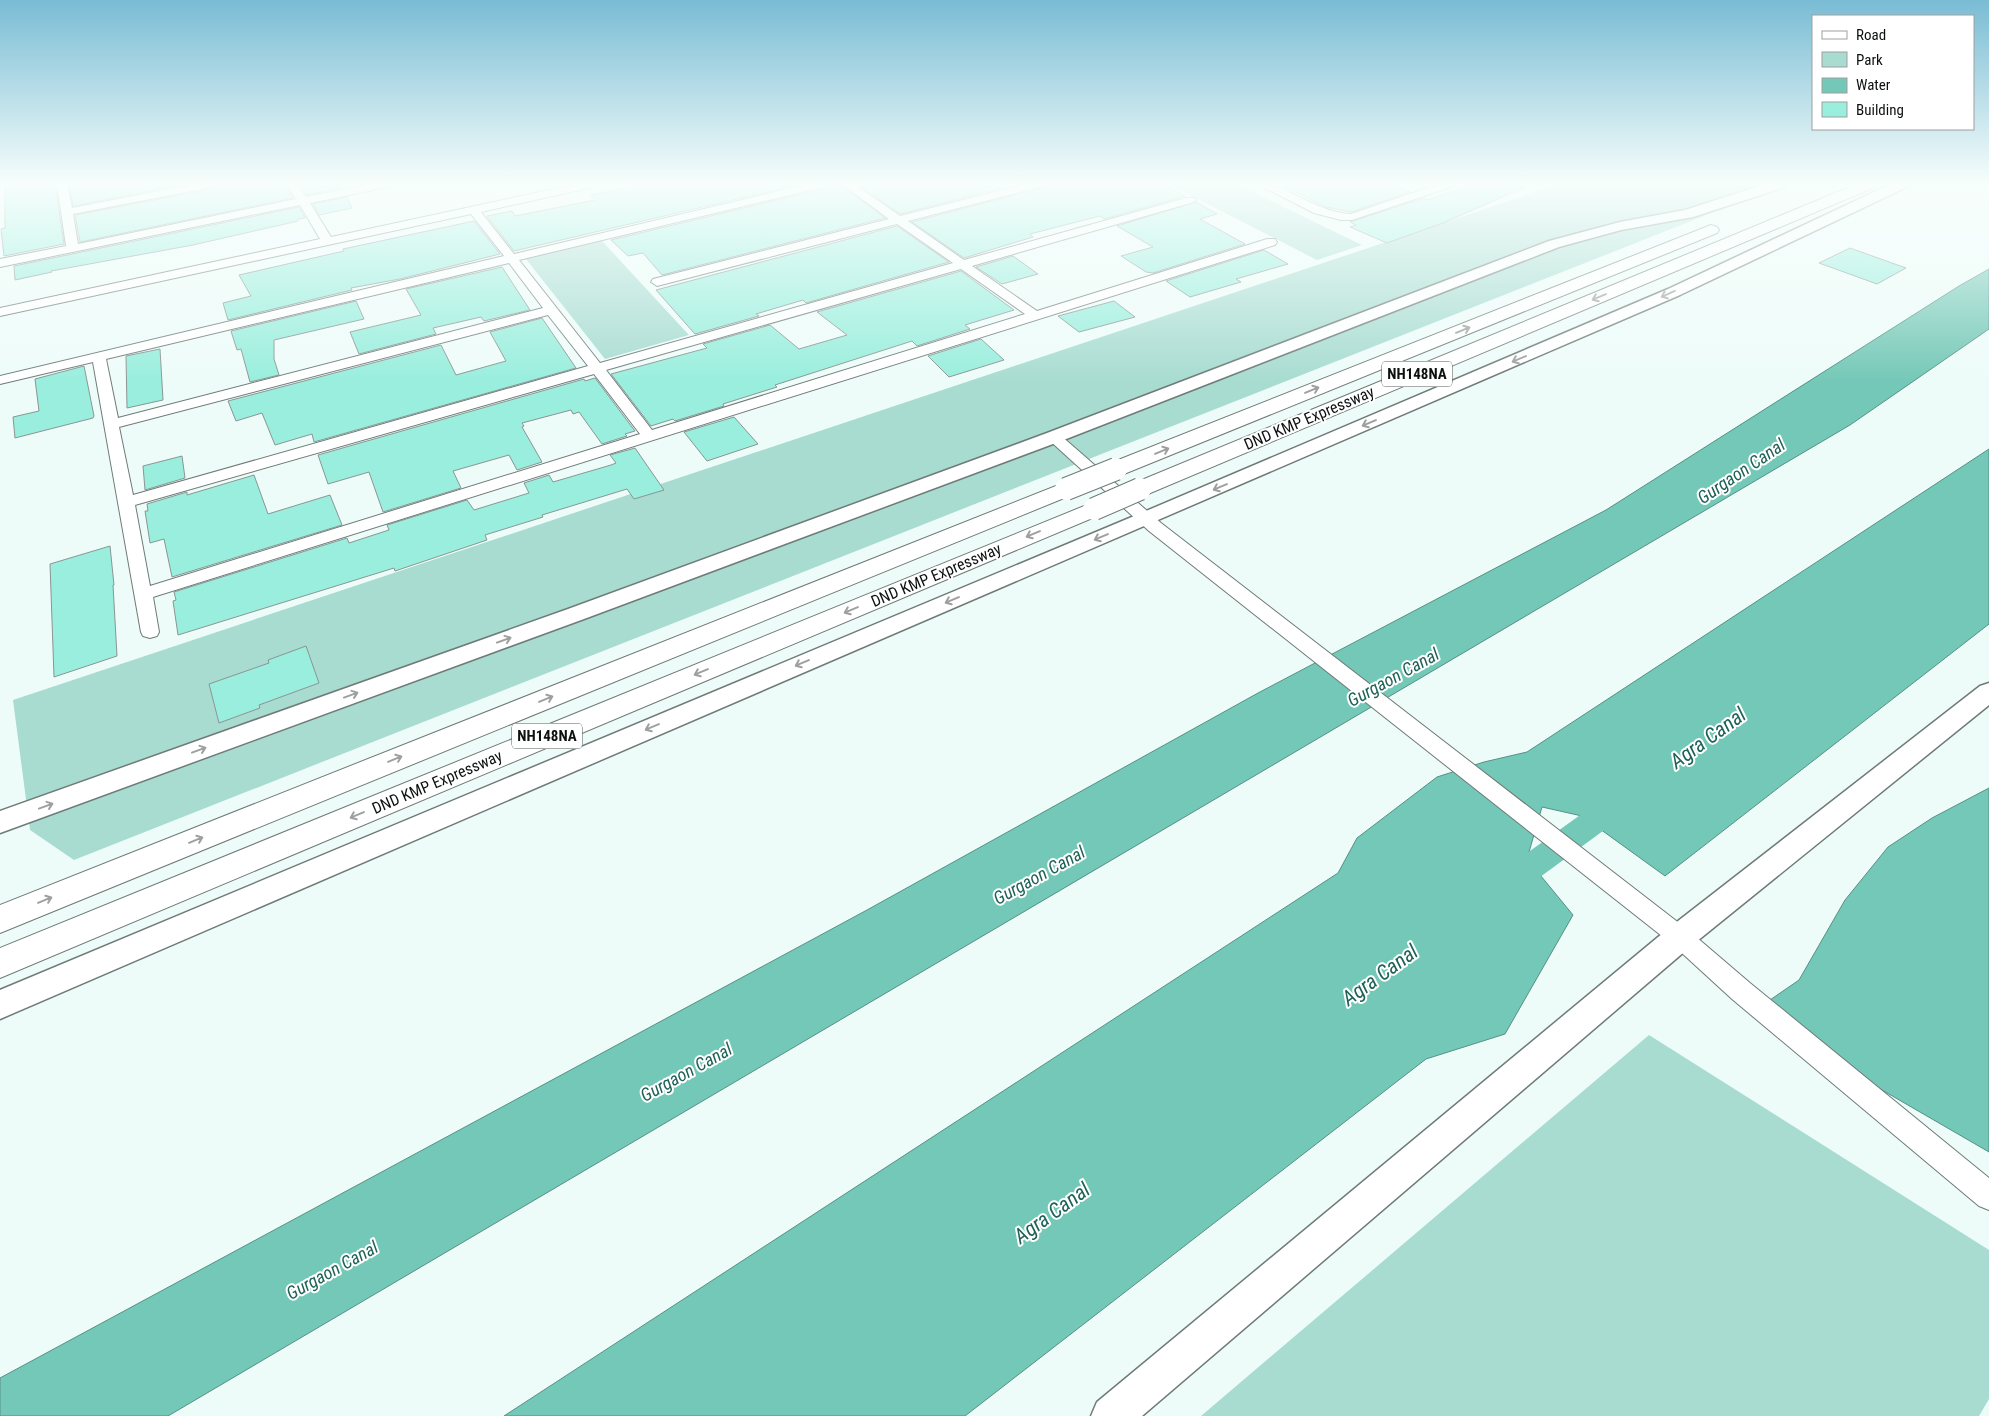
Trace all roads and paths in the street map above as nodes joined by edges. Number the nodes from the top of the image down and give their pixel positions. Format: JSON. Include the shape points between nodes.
{"nodes":[{"id":1,"x":67,"y":250,"type":"edge"},
{"id":2,"x":290,"y":250,"type":"edge"},
{"id":3,"x":504,"y":250,"type":"edge"},
{"id":4,"x":548,"y":250,"type":"edge"},
{"id":5,"x":782,"y":250,"type":"edge"},
{"id":6,"x":942,"y":250,"type":"edge"},
{"id":7,"x":1015,"y":250,"type":"edge"},
{"id":8,"x":1245,"y":250,"type":"edge"},
{"id":9,"x":1538,"y":250,"type":"edge"},
{"id":10,"x":1662,"y":250,"type":"edge"},
{"id":11,"x":1712,"y":250,"type":"edge"},
{"id":12,"x":1762,"y":250,"type":"edge"},
{"id":13,"x":511,"y":259,"type":"junction"},
{"id":14,"x":0,"y":263,"type":"edge"},
{"id":15,"x":963,"y":265,"type":"junction"},
{"id":16,"x":657,"y":282,"type":"dead end"},
{"id":17,"x":550,"y":310,"type":"junction"},
{"id":18,"x":0,"y":312,"type":"edge"},
{"id":19,"x":1036,"y":316,"type":"junction"},
{"id":20,"x":99,"y":357,"type":"junction"},
{"id":21,"x":597,"y":369,"type":"junction"},
{"id":22,"x":0,"y":380,"type":"edge"},
{"id":23,"x":112,"y":424,"type":"junction"},
{"id":24,"x":649,"y":436,"type":"junction"},
{"id":25,"x":1054,"y":437,"type":"junction"},
{"id":26,"x":126,"y":502,"type":"junction"},
{"id":27,"x":1151,"y":522,"type":"junction"},
{"id":28,"x":143,"y":594,"type":"junction"},
{"id":29,"x":150,"y":632,"type":"dead end"},
{"id":30,"x":1989,"y":692,"type":"edge"},
{"id":31,"x":0,"y":822,"type":"edge"},
{"id":32,"x":0,"y":919,"type":"edge"},
{"id":33,"x":1670,"y":930,"type":"junction"},
{"id":34,"x":0,"y":963,"type":"edge"},
{"id":35,"x":0,"y":1005,"type":"edge"},
{"id":36,"x":1989,"y":1196,"type":"edge"},
{"id":37,"x":1111,"y":1416,"type":"edge"}],
"edges":[{"from":1,"to":14,"type":"street"},
{"from":2,"to":18,"type":"street"},
{"from":3,"to":13,"type":"street"},
{"from":4,"to":13,"type":"street"},
{"from":5,"to":16,"type":"street"},
{"from":6,"to":15,"type":"street"},
{"from":7,"to":15,"type":"street"},
{"from":8,"to":19,"type":"street"},
{"from":9,"to":25,"type":"street"},
{"from":32,"to":10,"type":"highway","name":"DND KMP Expressway","number":"NH148NA","one_way":true,"bridge":true},
{"from":11,"to":34,"type":"highway","name":"DND KMP Expressway","number":"NH148NA","one_way":true,"bridge":true},
{"from":12,"to":27,"type":"street","one_way":true},
{"from":13,"to":17,"type":"street"},
{"from":13,"to":20,"type":"street"},
{"from":15,"to":19,"type":"street"},
{"from":15,"to":21,"type":"street"},
{"from":17,"to":21,"type":"street"},
{"from":17,"to":23,"type":"street"},
{"from":19,"to":24,"type":"street"},
{"from":20,"to":22,"type":"street"},
{"from":20,"to":23,"type":"street"},
{"from":21,"to":24,"type":"street"},
{"from":21,"to":26,"type":"street"},
{"from":23,"to":26,"type":"street"},
{"from":24,"to":28,"type":"street"},
{"from":25,"to":27,"type":"street"},
{"from":31,"to":25,"type":"street","one_way":true},
{"from":26,"to":28,"type":"street"},
{"from":27,"to":33,"type":"street"},
{"from":27,"to":35,"type":"street","one_way":true},
{"from":28,"to":29,"type":"street"},
{"from":30,"to":33,"type":"street"},
{"from":33,"to":36,"type":"street"},
{"from":33,"to":37,"type":"street"}]}
